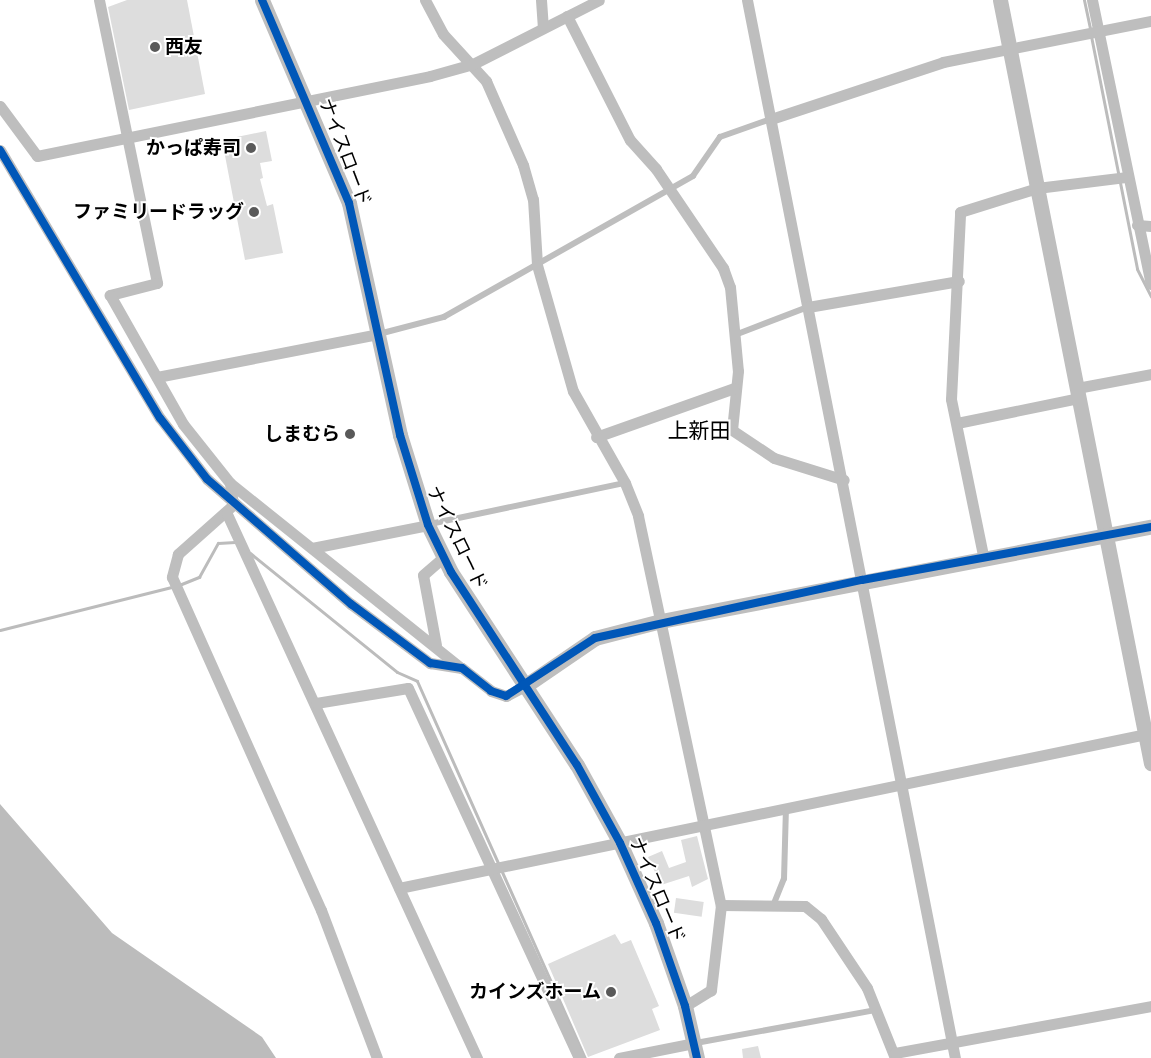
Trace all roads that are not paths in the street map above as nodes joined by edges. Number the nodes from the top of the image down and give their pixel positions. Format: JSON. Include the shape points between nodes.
{"nodes":[{"id":1,"x":99,"y":0,"type":"edge"},
{"id":2,"x":262,"y":0,"type":"edge"},
{"id":3,"x":425,"y":0,"type":"edge"},
{"id":4,"x":541,"y":0,"type":"edge"},
{"id":5,"x":599,"y":0,"type":"edge"},
{"id":6,"x":747,"y":0,"type":"edge"},
{"id":7,"x":1000,"y":0,"type":"edge"},
{"id":8,"x":1092,"y":0,"type":"edge"},
{"id":9,"x":567,"y":16,"type":"junction"},
{"id":10,"x":1151,"y":21,"type":"edge"},
{"id":11,"x":543,"y":26,"type":"junction"},
{"id":12,"x":1093,"y":31,"type":"junction"},
{"id":13,"x":1009,"y":48,"type":"junction"},
{"id":14,"x":473,"y":64,"type":"junction"},
{"id":15,"x":307,"y":99,"type":"junction"},
{"id":16,"x":0,"y":106,"type":"edge"},
{"id":17,"x":772,"y":119,"type":"junction"},
{"id":18,"x":128,"y":136,"type":"junction"},
{"id":19,"x":0,"y":150,"type":"edge"},
{"id":20,"x":1122,"y":177,"type":"junction"},
{"id":21,"x":669,"y":188,"type":"junction"},
{"id":22,"x":1037,"y":188,"type":"junction"},
{"id":23,"x":1137,"y":225,"type":"junction"},
{"id":24,"x":1151,"y":226,"type":"edge"},
{"id":25,"x":537,"y":265,"type":"junction"},
{"id":26,"x":959,"y":281,"type":"junction"},
{"id":27,"x":1151,"y":284,"type":"edge"},
{"id":28,"x":808,"y":307,"type":"junction"},
{"id":29,"x":379,"y":334,"type":"junction"},
{"id":30,"x":735,"y":335,"type":"junction"},
{"id":31,"x":1151,"y":374,"type":"edge"},
{"id":32,"x":157,"y":377,"type":"junction"},
{"id":33,"x":734,"y":388,"type":"junction"},
{"id":34,"x":1078,"y":393,"type":"junction"},
{"id":35,"x":957,"y":423,"type":"junction"},
{"id":36,"x":596,"y":437,"type":"junction"},
{"id":37,"x":844,"y":480,"type":"junction"},
{"id":38,"x":230,"y":483,"type":"junction"},
{"id":39,"x":625,"y":483,"type":"junction"},
{"id":40,"x":230,"y":510,"type":"junction"},
{"id":41,"x":428,"y":524,"type":"junction"},
{"id":42,"x":1151,"y":527,"type":"edge"},
{"id":43,"x":1108,"y":536,"type":"junction"},
{"id":44,"x":312,"y":548,"type":"junction"},
{"id":45,"x":444,"y":557,"type":"junction"},
{"id":46,"x":984,"y":560,"type":"junction"},
{"id":47,"x":862,"y":580,"type":"junction"},
{"id":48,"x":661,"y":621,"type":"junction"},
{"id":49,"x":436,"y":645,"type":"junction"},
{"id":50,"x":462,"y":668,"type":"junction"},
{"id":51,"x":526,"y":686,"type":"junction"},
{"id":52,"x":316,"y":703,"type":"junction"},
{"id":53,"x":1148,"y":734,"type":"edge"},
{"id":54,"x":1151,"y":764,"type":"edge"},
{"id":55,"x":901,"y":784,"type":"junction"},
{"id":56,"x":786,"y":806,"type":"junction"},
{"id":57,"x":705,"y":822,"type":"junction"},
{"id":58,"x":620,"y":843,"type":"junction"},
{"id":59,"x":491,"y":869,"type":"junction"},
{"id":60,"x":399,"y":888,"type":"junction"},
{"id":61,"x":721,"y":905,"type":"junction"},
{"id":62,"x":772,"y":906,"type":"junction"},
{"id":63,"x":685,"y":1006,"type":"junction"},
{"id":64,"x":1151,"y":1006,"type":"edge"},
{"id":65,"x":878,"y":1010,"type":"junction"},
{"id":66,"x":694,"y":1043,"type":"junction"},
{"id":67,"x":952,"y":1045,"type":"junction"},
{"id":68,"x":895,"y":1056,"type":"edge"},
{"id":69,"x":377,"y":1058,"type":"edge"},
{"id":70,"x":477,"y":1058,"type":"edge"},
{"id":71,"x":580,"y":1058,"type":"edge"},
{"id":72,"x":619,"y":1058,"type":"edge"},
{"id":73,"x":697,"y":1058,"type":"edge"},
{"id":74,"x":955,"y":1058,"type":"edge"}],
"edges":[{"from":1,"to":18,"type":"street"},
{"from":2,"to":15,"type":"street","name":"ナイスロード"},
{"from":3,"to":14,"type":"street","via":[[442,34]]},
{"from":4,"to":11,"type":"street"},
{"from":5,"to":9,"type":"street"},
{"from":6,"to":17,"type":"street"},
{"from":7,"to":13,"type":"street"},
{"from":8,"to":12,"type":"street"},
{"from":9,"to":11,"type":"street"},
{"from":9,"to":21,"type":"street","via":[[630,140]]},
{"from":10,"to":12,"type":"street"},
{"from":11,"to":14,"type":"street"},
{"from":12,"to":13,"type":"street"},
{"from":12,"to":20,"type":"street"},
{"from":13,"to":17,"type":"street","via":[[943,62]]},
{"from":13,"to":22,"type":"street"},
{"from":14,"to":15,"type":"street"},
{"from":14,"to":25,"type":"street","via":[[494,96],[523,165],[533,200]]},
{"from":15,"to":18,"type":"street"},
{"from":15,"to":29,"type":"street","name":"ナイスロード","via":[[349,203]]},
{"from":16,"to":18,"type":"street","via":[[37,156]]},
{"from":17,"to":21,"type":"lane","via":[[720,137],[693,176]]},
{"from":17,"to":28,"type":"street"},
{"from":18,"to":32,"type":"street","via":[[157,284],[110,295]]},
{"from":19,"to":40,"type":"street","via":[[160,418]]},
{"from":20,"to":22,"type":"street"},
{"from":20,"to":23,"type":"street"},
{"from":21,"to":25,"type":"lane"},
{"from":21,"to":30,"type":"street","via":[[723,268]]},
{"from":22,"to":26,"type":"street","via":[[960,212]]},
{"from":22,"to":34,"type":"street"},
{"from":23,"to":24,"type":"street"},
{"from":23,"to":27,"type":"street"},
{"from":25,"to":29,"type":"lane","via":[[444,317]]},
{"from":25,"to":36,"type":"street","via":[[573,391]]},
{"from":26,"to":28,"type":"street"},
{"from":26,"to":35,"type":"street","via":[[952,399]]},
{"from":28,"to":30,"type":"lane"},
{"from":28,"to":37,"type":"street"},
{"from":29,"to":32,"type":"street"},
{"from":29,"to":41,"type":"street","name":"ナイスロード","via":[[411,480]]},
{"from":30,"to":33,"type":"street","via":[[738,371]]},
{"from":31,"to":34,"type":"street"},
{"from":32,"to":38,"type":"street","via":[[183,424]]},
{"from":33,"to":36,"type":"street"},
{"from":33,"to":37,"type":"street","via":[[732,430],[774,458]]},
{"from":34,"to":35,"type":"street"},
{"from":34,"to":43,"type":"street"},
{"from":35,"to":46,"type":"street"},
{"from":36,"to":39,"type":"street"},
{"from":37,"to":47,"type":"street"},
{"from":38,"to":40,"type":"street"},
{"from":38,"to":44,"type":"street"},
{"from":39,"to":41,"type":"lane"},
{"from":39,"to":48,"type":"street","via":[[638,516]]},
{"from":40,"to":50,"type":"street","via":[[430,663]]},
{"from":40,"to":52,"type":"street"},
{"from":40,"to":69,"type":"street","via":[[178,554],[172,577],[321,910]]},
{"from":41,"to":44,"type":"street"},
{"from":41,"to":45,"type":"street","name":"ナイスロード"},
{"from":42,"to":43,"type":"street"},
{"from":43,"to":46,"type":"street"},
{"from":43,"to":53,"type":"street"},
{"from":44,"to":49,"type":"street"},
{"from":45,"to":49,"type":"street","via":[[423,575]]},
{"from":45,"to":51,"type":"street","name":"ナイスロード"},
{"from":46,"to":47,"type":"street"},
{"from":47,"to":48,"type":"street"},
{"from":47,"to":55,"type":"street"},
{"from":48,"to":51,"type":"street","via":[[595,638]]},
{"from":48,"to":57,"type":"street"},
{"from":49,"to":50,"type":"street"},
{"from":50,"to":51,"type":"street","via":[[491,691],[506,696]]},
{"from":51,"to":58,"type":"street","name":"ナイスロード"},
{"from":52,"to":59,"type":"street","via":[[408,688]]},
{"from":52,"to":60,"type":"street"},
{"from":53,"to":54,"type":"street"},
{"from":53,"to":55,"type":"street"},
{"from":55,"to":56,"type":"street"},
{"from":55,"to":67,"type":"street"},
{"from":56,"to":57,"type":"street"},
{"from":56,"to":62,"type":"lane","via":[[784,879]]},
{"from":57,"to":58,"type":"street"},
{"from":57,"to":61,"type":"street"},
{"from":58,"to":59,"type":"street"},
{"from":58,"to":63,"type":"street","name":"ナイスロード"},
{"from":59,"to":60,"type":"street"},
{"from":59,"to":71,"type":"street"},
{"from":60,"to":70,"type":"street"},
{"from":61,"to":62,"type":"street"},
{"from":61,"to":63,"type":"street","via":[[711,990]]},
{"from":62,"to":65,"type":"street","via":[[805,906],[821,919]]},
{"from":63,"to":66,"type":"street","name":"ナイスロード"},
{"from":64,"to":67,"type":"street"},
{"from":65,"to":66,"type":"lane"},
{"from":65,"to":68,"type":"street"},
{"from":66,"to":72,"type":"street"},
{"from":66,"to":73,"type":"street","name":"ナイスロード"},
{"from":67,"to":68,"type":"street"},
{"from":67,"to":74,"type":"street"}]}
